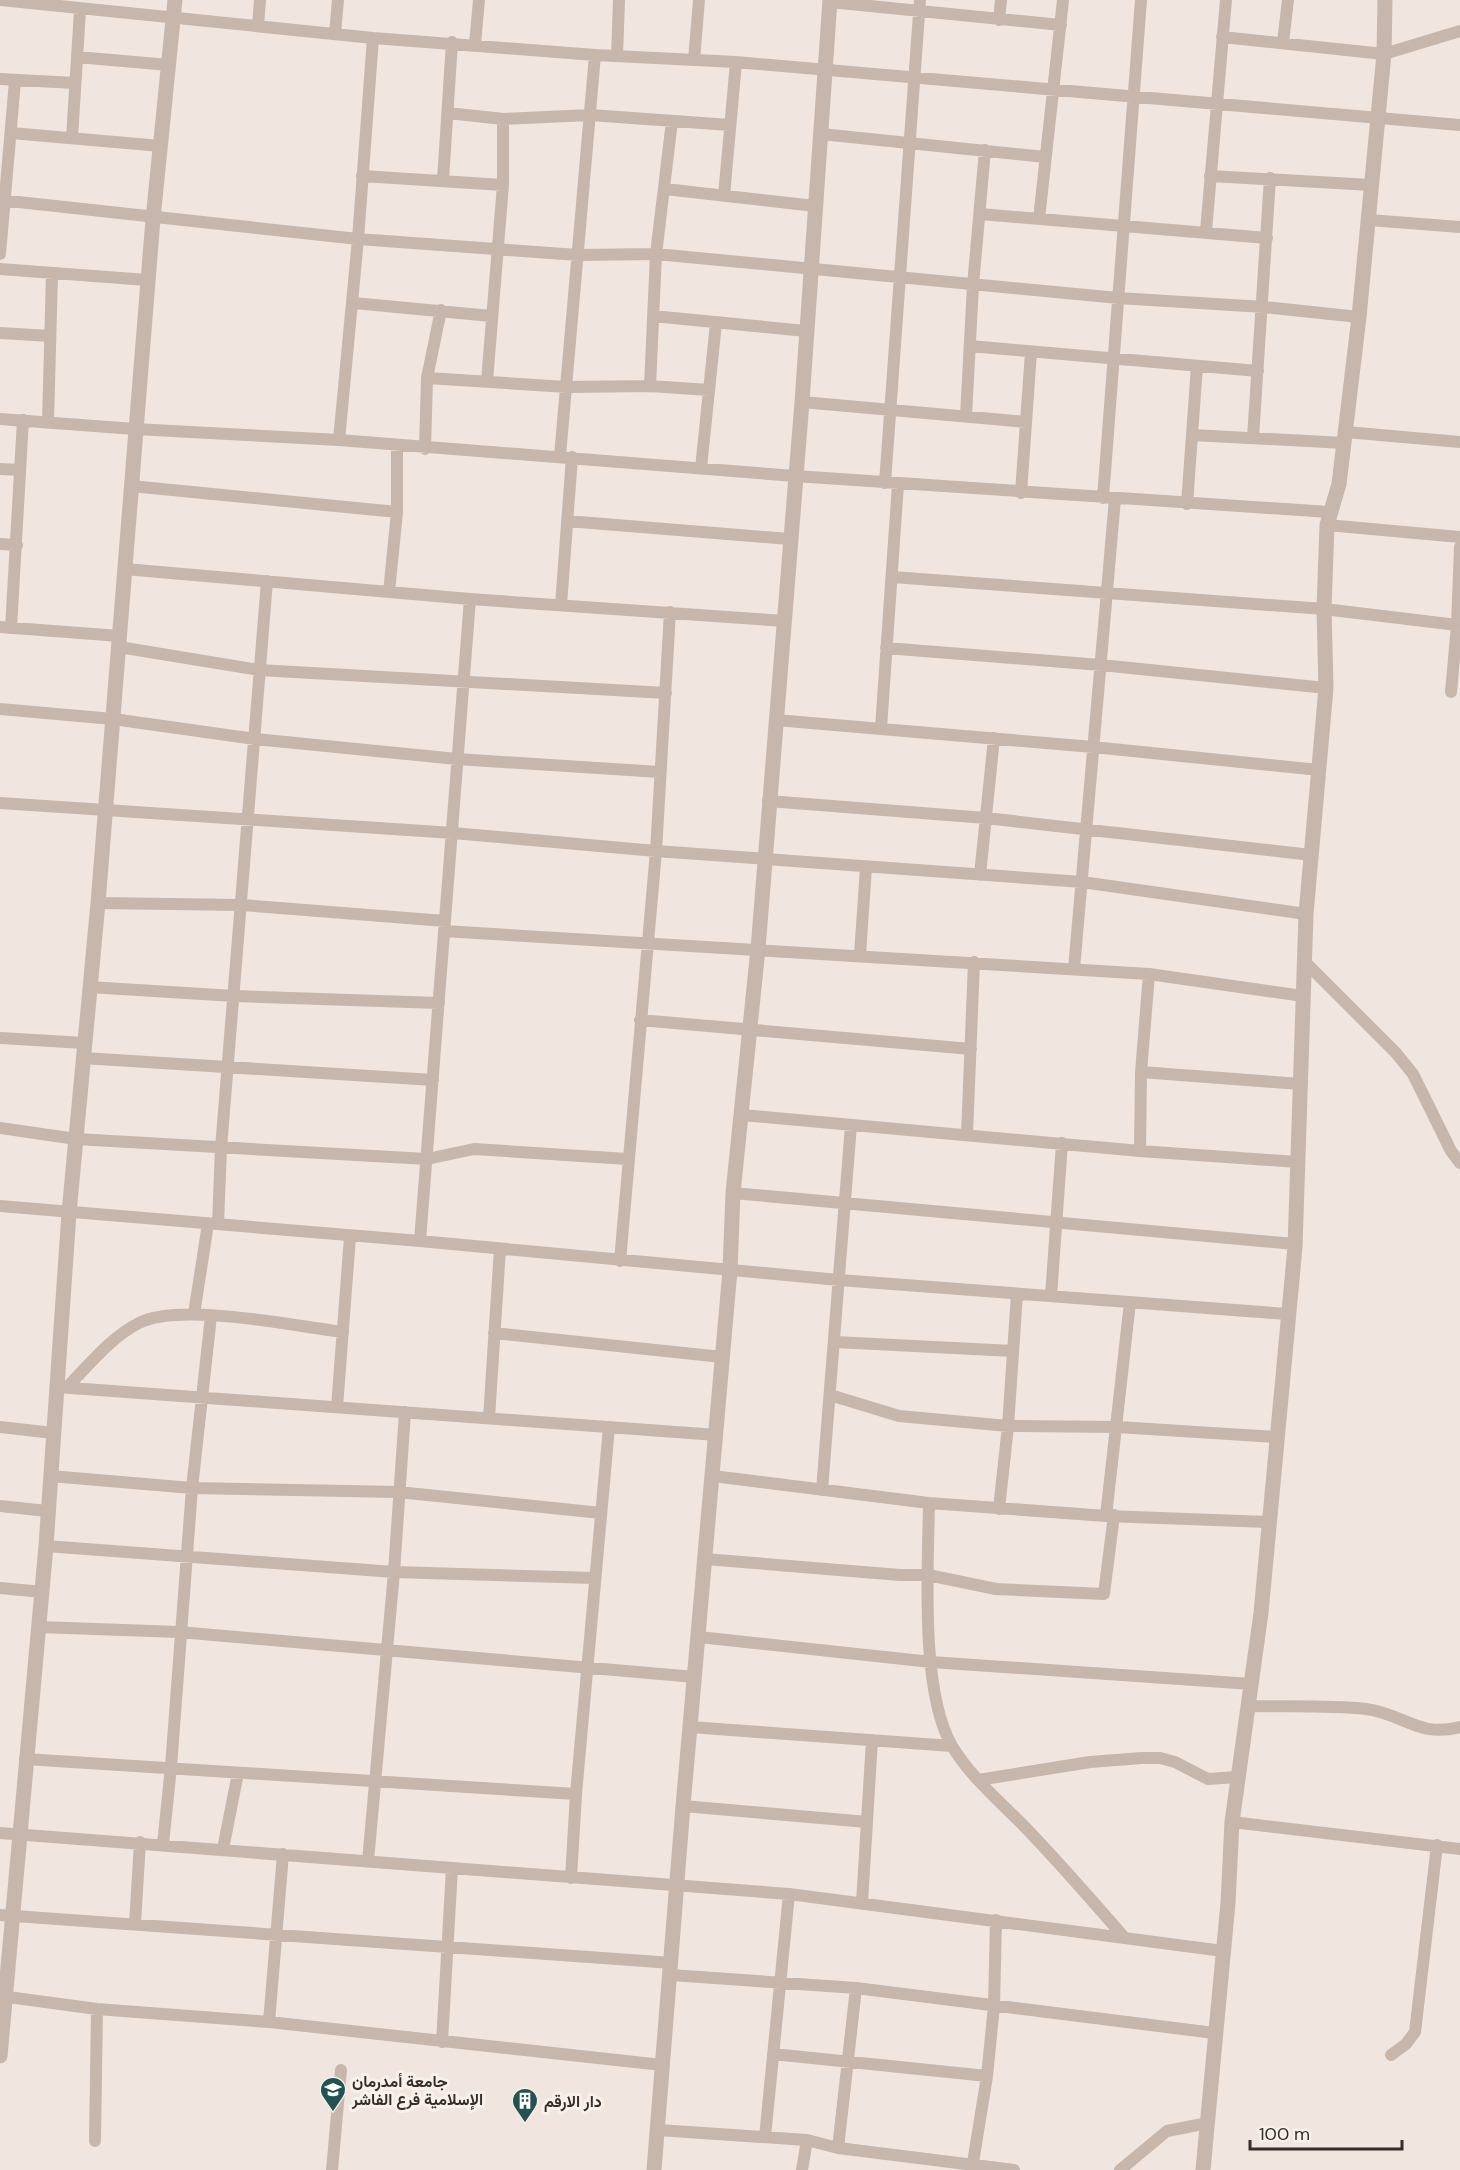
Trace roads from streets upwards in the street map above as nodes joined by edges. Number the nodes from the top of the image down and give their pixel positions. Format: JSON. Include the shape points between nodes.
{"nodes":[{"id":1,"x":1,"y":0,"type":"edge"},
{"id":2,"x":175,"y":0,"type":"edge"},
{"id":3,"x":260,"y":0,"type":"edge"},
{"id":4,"x":338,"y":0,"type":"edge"},
{"id":5,"x":479,"y":0,"type":"edge"},
{"id":6,"x":619,"y":0,"type":"edge"},
{"id":7,"x":699,"y":0,"type":"edge"},
{"id":8,"x":1001,"y":0,"type":"edge"},
{"id":9,"x":1063,"y":0,"type":"edge"},
{"id":10,"x":1142,"y":0,"type":"edge"},
{"id":11,"x":1226,"y":0,"type":"edge"},
{"id":12,"x":1288,"y":0,"type":"edge"},
{"id":13,"x":1385,"y":0,"type":"edge"},
{"id":14,"x":830,"y":1,"type":"edge"},
{"id":15,"x":919,"y":6,"type":"edge"},
{"id":16,"x":80,"y":10,"type":"junction"},
{"id":17,"x":174,"y":18,"type":"junction"},
{"id":18,"x":999,"y":20,"type":"junction"},
{"id":19,"x":1061,"y":25,"type":"junction"},
{"id":20,"x":258,"y":26,"type":"junction"},
{"id":21,"x":1460,"y":32,"type":"edge"},
{"id":22,"x":335,"y":34,"type":"junction"},
{"id":23,"x":1222,"y":37,"type":"junction"},
{"id":24,"x":373,"y":38,"type":"junction"},
{"id":25,"x":452,"y":42,"type":"junction"},
{"id":26,"x":1283,"y":42,"type":"junction"},
{"id":27,"x":474,"y":44,"type":"junction"},
{"id":28,"x":1384,"y":54,"type":"junction"},
{"id":29,"x":595,"y":55,"type":"junction"},
{"id":30,"x":617,"y":56,"type":"junction"},
{"id":31,"x":77,"y":57,"type":"junction"},
{"id":32,"x":694,"y":60,"type":"junction"},
{"id":33,"x":736,"y":62,"type":"junction"},
{"id":34,"x":169,"y":65,"type":"junction"},
{"id":35,"x":824,"y":72,"type":"junction"},
{"id":36,"x":0,"y":79,"type":"edge"},
{"id":37,"x":912,"y":79,"type":"junction"},
{"id":38,"x":15,"y":81,"type":"junction"},
{"id":39,"x":75,"y":83,"type":"junction"},
{"id":40,"x":1053,"y":91,"type":"junction"},
{"id":41,"x":1133,"y":95,"type":"junction"},
{"id":42,"x":1215,"y":103,"type":"junction"},
{"id":43,"x":448,"y":113,"type":"junction"},
{"id":44,"x":590,"y":116,"type":"junction"},
{"id":45,"x":503,"y":119,"type":"junction"},
{"id":46,"x":1376,"y":119,"type":"junction"},
{"id":47,"x":672,"y":121,"type":"junction"},
{"id":48,"x":730,"y":125,"type":"junction"},
{"id":49,"x":1460,"y":125,"type":"edge"},
{"id":50,"x":11,"y":133,"type":"junction"},
{"id":51,"x":821,"y":134,"type":"junction"},
{"id":52,"x":72,"y":138,"type":"junction"},
{"id":53,"x":908,"y":141,"type":"junction"},
{"id":54,"x":161,"y":146,"type":"junction"},
{"id":55,"x":985,"y":150,"type":"junction"},
{"id":56,"x":1046,"y":157,"type":"junction"},
{"id":57,"x":362,"y":176,"type":"junction"},
{"id":58,"x":1210,"y":176,"type":"junction"},
{"id":59,"x":1270,"y":178,"type":"junction"},
{"id":60,"x":443,"y":180,"type":"junction"},
{"id":61,"x":503,"y":185,"type":"junction"},
{"id":62,"x":1371,"y":185,"type":"junction"},
{"id":63,"x":665,"y":189,"type":"junction"},
{"id":64,"x":724,"y":196,"type":"junction"},
{"id":65,"x":2,"y":200,"type":"edge"},
{"id":66,"x":815,"y":206,"type":"junction"},
{"id":67,"x":980,"y":214,"type":"junction"},
{"id":68,"x":153,"y":219,"type":"junction"},
{"id":69,"x":1039,"y":219,"type":"junction"},
{"id":70,"x":1369,"y":220,"type":"junction"},
{"id":71,"x":1124,"y":227,"type":"junction"},
{"id":72,"x":1460,"y":227,"type":"edge"},
{"id":73,"x":1206,"y":231,"type":"junction"},
{"id":74,"x":1267,"y":238,"type":"junction"},
{"id":75,"x":358,"y":239,"type":"junction"},
{"id":76,"x":498,"y":250,"type":"junction"},
{"id":77,"x":0,"y":254,"type":"edge"},
{"id":78,"x":656,"y":254,"type":"junction"},
{"id":79,"x":578,"y":255,"type":"junction"},
{"id":80,"x":0,"y":269,"type":"edge"},
{"id":81,"x":810,"y":269,"type":"junction"},
{"id":82,"x":52,"y":274,"type":"junction"},
{"id":83,"x":899,"y":278,"type":"junction"},
{"id":84,"x":147,"y":280,"type":"junction"},
{"id":85,"x":974,"y":285,"type":"junction"},
{"id":86,"x":1118,"y":298,"type":"junction"},
{"id":87,"x":354,"y":303,"type":"junction"},
{"id":88,"x":1264,"y":307,"type":"junction"},
{"id":89,"x":441,"y":310,"type":"junction"},
{"id":90,"x":653,"y":315,"type":"junction"},
{"id":91,"x":491,"y":316,"type":"junction"},
{"id":92,"x":1359,"y":317,"type":"junction"},
{"id":93,"x":716,"y":323,"type":"junction"},
{"id":94,"x":806,"y":331,"type":"junction"},
{"id":95,"x":0,"y":333,"type":"edge"},
{"id":96,"x":50,"y":336,"type":"junction"},
{"id":97,"x":970,"y":346,"type":"junction"},
{"id":98,"x":1031,"y":352,"type":"junction"},
{"id":99,"x":1114,"y":359,"type":"junction"},
{"id":100,"x":1197,"y":366,"type":"junction"},
{"id":101,"x":1258,"y":371,"type":"junction"},
{"id":102,"x":427,"y":378,"type":"junction"},
{"id":103,"x":487,"y":381,"type":"junction"},
{"id":104,"x":650,"y":386,"type":"junction"},
{"id":105,"x":567,"y":387,"type":"junction"},
{"id":106,"x":709,"y":390,"type":"junction"},
{"id":107,"x":802,"y":402,"type":"junction"},
{"id":108,"x":890,"y":408,"type":"junction"},
{"id":109,"x":966,"y":416,"type":"junction"},
{"id":110,"x":0,"y":419,"type":"edge"},
{"id":111,"x":23,"y":420,"type":"junction"},
{"id":112,"x":48,"y":422,"type":"junction"},
{"id":113,"x":1026,"y":422,"type":"junction"},
{"id":114,"x":135,"y":429,"type":"junction"},
{"id":115,"x":1192,"y":435,"type":"junction"},
{"id":116,"x":1345,"y":437,"type":"junction"},
{"id":117,"x":1253,"y":438,"type":"junction"},
{"id":118,"x":339,"y":440,"type":"junction"},
{"id":119,"x":1460,"y":442,"type":"edge"},
{"id":120,"x":397,"y":446,"type":"junction"},
{"id":121,"x":425,"y":448,"type":"junction"},
{"id":122,"x":566,"y":457,"type":"junction"},
{"id":123,"x":701,"y":468,"type":"junction"},
{"id":124,"x":0,"y":469,"type":"edge"},
{"id":125,"x":20,"y":471,"type":"junction"},
{"id":126,"x":795,"y":476,"type":"junction"},
{"id":127,"x":885,"y":483,"type":"junction"},
{"id":128,"x":898,"y":484,"type":"junction"},
{"id":129,"x":131,"y":486,"type":"junction"},
{"id":130,"x":1021,"y":493,"type":"junction"},
{"id":131,"x":1109,"y":499,"type":"junction"},
{"id":132,"x":1186,"y":504,"type":"junction"},
{"id":133,"x":396,"y":512,"type":"junction"},
{"id":134,"x":1328,"y":519,"type":"junction"},
{"id":135,"x":567,"y":521,"type":"junction"},
{"id":136,"x":1460,"y":537,"type":"edge"},
{"id":137,"x":789,"y":538,"type":"junction"},
{"id":138,"x":0,"y":544,"type":"edge"},
{"id":139,"x":16,"y":545,"type":"junction"},
{"id":140,"x":1460,"y":548,"type":"edge"},
{"id":141,"x":126,"y":569,"type":"junction"},
{"id":142,"x":892,"y":577,"type":"junction"},
{"id":143,"x":267,"y":581,"type":"junction"},
{"id":144,"x":389,"y":592,"type":"junction"},
{"id":145,"x":1108,"y":593,"type":"junction"},
{"id":146,"x":470,"y":599,"type":"junction"},
{"id":147,"x":561,"y":605,"type":"junction"},
{"id":148,"x":1323,"y":609,"type":"junction"},
{"id":149,"x":670,"y":612,"type":"junction"},
{"id":150,"x":784,"y":621,"type":"junction"},
{"id":151,"x":1457,"y":625,"type":"junction"},
{"id":152,"x":6,"y":628,"type":"edge"},
{"id":153,"x":119,"y":641,"type":"junction"},
{"id":154,"x":886,"y":648,"type":"junction"},
{"id":155,"x":1101,"y":665,"type":"junction"},
{"id":156,"x":259,"y":670,"type":"junction"},
{"id":157,"x":463,"y":683,"type":"junction"},
{"id":158,"x":1326,"y":688,"type":"junction"},
{"id":159,"x":1451,"y":692,"type":"dead end"},
{"id":160,"x":666,"y":693,"type":"junction"},
{"id":161,"x":0,"y":709,"type":"edge"},
{"id":162,"x":113,"y":719,"type":"junction"},
{"id":163,"x":776,"y":720,"type":"junction"},
{"id":164,"x":881,"y":728,"type":"junction"},
{"id":165,"x":994,"y":738,"type":"junction"},
{"id":166,"x":255,"y":739,"type":"junction"},
{"id":167,"x":1093,"y":747,"type":"junction"},
{"id":168,"x":457,"y":759,"type":"junction"},
{"id":169,"x":1319,"y":770,"type":"junction"},
{"id":170,"x":660,"y":772,"type":"junction"},
{"id":171,"x":768,"y":801,"type":"junction"},
{"id":172,"x":0,"y":803,"type":"edge"},
{"id":173,"x":105,"y":812,"type":"junction"},
{"id":174,"x":249,"y":818,"type":"junction"},
{"id":175,"x":986,"y":818,"type":"junction"},
{"id":176,"x":1087,"y":828,"type":"junction"},
{"id":177,"x":453,"y":833,"type":"junction"},
{"id":178,"x":656,"y":851,"type":"junction"},
{"id":179,"x":1311,"y":855,"type":"junction"},
{"id":180,"x":763,"y":859,"type":"junction"},
{"id":181,"x":867,"y":867,"type":"junction"},
{"id":182,"x":980,"y":875,"type":"junction"},
{"id":183,"x":1082,"y":882,"type":"junction"},
{"id":184,"x":98,"y":903,"type":"junction"},
{"id":185,"x":242,"y":905,"type":"junction"},
{"id":186,"x":1306,"y":914,"type":"junction"},
{"id":187,"x":444,"y":926,"type":"junction"},
{"id":188,"x":647,"y":944,"type":"junction"},
{"id":189,"x":758,"y":949,"type":"junction"},
{"id":190,"x":860,"y":955,"type":"junction"},
{"id":191,"x":974,"y":962,"type":"junction"},
{"id":192,"x":1304,"y":962,"type":"junction"},
{"id":193,"x":1074,"y":969,"type":"junction"},
{"id":194,"x":1149,"y":974,"type":"junction"},
{"id":195,"x":89,"y":987,"type":"junction"},
{"id":196,"x":234,"y":996,"type":"junction"},
{"id":197,"x":1303,"y":996,"type":"junction"},
{"id":198,"x":439,"y":1003,"type":"junction"},
{"id":199,"x":640,"y":1020,"type":"junction"},
{"id":200,"x":750,"y":1030,"type":"junction"},
{"id":201,"x":0,"y":1038,"type":"edge"},
{"id":202,"x":970,"y":1049,"type":"junction"},
{"id":203,"x":83,"y":1051,"type":"junction"},
{"id":204,"x":228,"y":1069,"type":"junction"},
{"id":205,"x":1141,"y":1072,"type":"junction"},
{"id":206,"x":433,"y":1080,"type":"junction"},
{"id":207,"x":1300,"y":1084,"type":"junction"},
{"id":208,"x":742,"y":1115,"type":"junction"},
{"id":209,"x":851,"y":1125,"type":"junction"},
{"id":210,"x":0,"y":1128,"type":"edge"},
{"id":211,"x":967,"y":1134,"type":"junction"},
{"id":212,"x":76,"y":1139,"type":"junction"},
{"id":213,"x":1062,"y":1143,"type":"junction"},
{"id":214,"x":221,"y":1148,"type":"junction"},
{"id":215,"x":1140,"y":1151,"type":"junction"},
{"id":216,"x":426,"y":1159,"type":"junction"},
{"id":217,"x":627,"y":1160,"type":"junction"},
{"id":218,"x":1297,"y":1162,"type":"junction"},
{"id":219,"x":1460,"y":1163,"type":"edge"},
{"id":220,"x":733,"y":1192,"type":"junction"},
{"id":221,"x":846,"y":1204,"type":"junction"},
{"id":222,"x":0,"y":1206,"type":"edge"},
{"id":223,"x":69,"y":1213,"type":"junction"},
{"id":224,"x":213,"y":1224,"type":"junction"},
{"id":225,"x":1056,"y":1224,"type":"junction"},
{"id":226,"x":350,"y":1237,"type":"junction"},
{"id":227,"x":420,"y":1241,"type":"junction"},
{"id":228,"x":1295,"y":1244,"type":"junction"},
{"id":229,"x":500,"y":1249,"type":"junction"},
{"id":230,"x":620,"y":1261,"type":"junction"},
{"id":231,"x":730,"y":1270,"type":"junction"},
{"id":232,"x":839,"y":1280,"type":"junction"},
{"id":233,"x":1017,"y":1294,"type":"junction"},
{"id":234,"x":1051,"y":1296,"type":"junction"},
{"id":235,"x":1131,"y":1302,"type":"junction"},
{"id":236,"x":195,"y":1314,"type":"junction"},
{"id":237,"x":1287,"y":1314,"type":"junction"},
{"id":238,"x":211,"y":1316,"type":"junction"},
{"id":239,"x":343,"y":1332,"type":"junction"},
{"id":240,"x":494,"y":1333,"type":"junction"},
{"id":241,"x":835,"y":1342,"type":"junction"},
{"id":242,"x":1013,"y":1351,"type":"junction"},
{"id":243,"x":722,"y":1357,"type":"junction"},
{"id":244,"x":62,"y":1387,"type":"junction"},
{"id":245,"x":830,"y":1395,"type":"junction"},
{"id":246,"x":202,"y":1397,"type":"junction"},
{"id":247,"x":337,"y":1407,"type":"junction"},
{"id":248,"x":405,"y":1412,"type":"junction"},
{"id":249,"x":489,"y":1418,"type":"junction"},
{"id":250,"x":1008,"y":1426,"type":"junction"},
{"id":251,"x":0,"y":1427,"type":"edge"},
{"id":252,"x":609,"y":1427,"type":"junction"},
{"id":253,"x":1118,"y":1427,"type":"junction"},
{"id":254,"x":53,"y":1433,"type":"junction"},
{"id":255,"x":717,"y":1435,"type":"junction"},
{"id":256,"x":1277,"y":1437,"type":"junction"},
{"id":257,"x":50,"y":1476,"type":"junction"},
{"id":258,"x":713,"y":1476,"type":"junction"},
{"id":259,"x":192,"y":1488,"type":"junction"},
{"id":260,"x":822,"y":1490,"type":"junction"},
{"id":261,"x":398,"y":1492,"type":"junction"},
{"id":262,"x":929,"y":1503,"type":"junction"},
{"id":263,"x":0,"y":1506,"type":"edge"},
{"id":264,"x":999,"y":1509,"type":"junction"},
{"id":265,"x":47,"y":1510,"type":"junction"},
{"id":266,"x":601,"y":1513,"type":"junction"},
{"id":267,"x":1110,"y":1515,"type":"junction"},
{"id":268,"x":1268,"y":1522,"type":"junction"},
{"id":269,"x":45,"y":1546,"type":"junction"},
{"id":270,"x":188,"y":1557,"type":"junction"},
{"id":271,"x":705,"y":1559,"type":"junction"},
{"id":272,"x":394,"y":1572,"type":"junction"},
{"id":273,"x":928,"y":1575,"type":"junction"},
{"id":274,"x":596,"y":1578,"type":"junction"},
{"id":275,"x":0,"y":1588,"type":"edge"},
{"id":276,"x":42,"y":1592,"type":"junction"},
{"id":277,"x":39,"y":1627,"type":"junction"},
{"id":278,"x":179,"y":1632,"type":"junction"},
{"id":279,"x":699,"y":1637,"type":"junction"},
{"id":280,"x":386,"y":1649,"type":"junction"},
{"id":281,"x":931,"y":1662,"type":"junction"},
{"id":282,"x":588,"y":1667,"type":"junction"},
{"id":283,"x":695,"y":1677,"type":"junction"},
{"id":284,"x":1252,"y":1684,"type":"junction"},
{"id":285,"x":1249,"y":1706,"type":"junction"},
{"id":286,"x":690,"y":1727,"type":"junction"},
{"id":287,"x":1460,"y":1727,"type":"edge"},
{"id":288,"x":872,"y":1740,"type":"junction"},
{"id":289,"x":952,"y":1746,"type":"junction"},
{"id":290,"x":25,"y":1759,"type":"junction"},
{"id":291,"x":171,"y":1767,"type":"junction"},
{"id":292,"x":238,"y":1773,"type":"junction"},
{"id":293,"x":1238,"y":1777,"type":"junction"},
{"id":294,"x":978,"y":1780,"type":"junction"},
{"id":295,"x":374,"y":1781,"type":"junction"},
{"id":296,"x":576,"y":1794,"type":"junction"},
{"id":297,"x":683,"y":1806,"type":"junction"},
{"id":298,"x":867,"y":1822,"type":"junction"},
{"id":299,"x":1232,"y":1822,"type":"junction"},
{"id":300,"x":0,"y":1833,"type":"edge"},
{"id":301,"x":18,"y":1834,"type":"junction"},
{"id":302,"x":140,"y":1842,"type":"junction"},
{"id":303,"x":162,"y":1844,"type":"junction"},
{"id":304,"x":1437,"y":1845,"type":"junction"},
{"id":305,"x":224,"y":1849,"type":"junction"},
{"id":306,"x":1460,"y":1849,"type":"edge"},
{"id":307,"x":283,"y":1854,"type":"junction"},
{"id":308,"x":368,"y":1861,"type":"junction"},
{"id":309,"x":452,"y":1868,"type":"junction"},
{"id":310,"x":571,"y":1878,"type":"junction"},
{"id":311,"x":678,"y":1887,"type":"junction"},
{"id":312,"x":789,"y":1894,"type":"junction"},
{"id":313,"x":862,"y":1903,"type":"junction"},
{"id":314,"x":5,"y":1916,"type":"edge"},
{"id":315,"x":996,"y":1920,"type":"junction"},
{"id":316,"x":135,"y":1923,"type":"junction"},
{"id":317,"x":276,"y":1934,"type":"junction"},
{"id":318,"x":1123,"y":1936,"type":"junction"},
{"id":319,"x":448,"y":1946,"type":"junction"},
{"id":320,"x":1223,"y":1951,"type":"junction"},
{"id":321,"x":672,"y":1969,"type":"junction"},
{"id":322,"x":780,"y":1981,"type":"junction"},
{"id":323,"x":856,"y":1988,"type":"junction"},
{"id":324,"x":3,"y":1996,"type":"edge"},
{"id":325,"x":994,"y":2006,"type":"junction"},
{"id":326,"x":97,"y":2009,"type":"junction"},
{"id":327,"x":269,"y":2022,"type":"junction"},
{"id":328,"x":1214,"y":2033,"type":"junction"},
{"id":329,"x":442,"y":2042,"type":"junction"},
{"id":330,"x":773,"y":2054,"type":"junction"},
{"id":331,"x":1391,"y":2055,"type":"dead end"},
{"id":332,"x":0,"y":2056,"type":"edge"},
{"id":333,"x":849,"y":2061,"type":"junction"},
{"id":334,"x":662,"y":2065,"type":"junction"},
{"id":335,"x":341,"y":2070,"type":"dead end"},
{"id":336,"x":987,"y":2076,"type":"junction"},
{"id":337,"x":1208,"y":2123,"type":"junction"},
{"id":338,"x":658,"y":2130,"type":"junction"},
{"id":339,"x":765,"y":2137,"type":"junction"},
{"id":340,"x":807,"y":2140,"type":"junction"},
{"id":341,"x":94,"y":2141,"type":"dead end"},
{"id":342,"x":838,"y":2148,"type":"junction"},
{"id":343,"x":972,"y":2166,"type":"edge"},
{"id":344,"x":332,"y":2170,"type":"edge"},
{"id":345,"x":654,"y":2170,"type":"edge"},
{"id":346,"x":802,"y":2170,"type":"edge"},
{"id":347,"x":1014,"y":2170,"type":"edge"},
{"id":348,"x":1120,"y":2170,"type":"edge"},
{"id":349,"x":1203,"y":2170,"type":"edge"}],
"edges":[{"from":1,"to":16,"type":"street"},
{"from":2,"to":17,"type":"street"},
{"from":3,"to":20,"type":"street"},
{"from":4,"to":22,"type":"street"},
{"from":5,"to":27,"type":"street"},
{"from":6,"to":30,"type":"street"},
{"from":7,"to":32,"type":"street"},
{"from":8,"to":18,"type":"street"},
{"from":9,"to":19,"type":"street"},
{"from":10,"to":41,"type":"street"},
{"from":11,"to":23,"type":"street"},
{"from":12,"to":26,"type":"street"},
{"from":13,"to":28,"type":"street"},
{"from":14,"to":15,"type":"street"},
{"from":14,"to":35,"type":"street"},
{"from":15,"to":18,"type":"street"},
{"from":15,"to":37,"type":"street"},
{"from":16,"to":17,"type":"street"},
{"from":16,"to":31,"type":"street"},
{"from":17,"to":20,"type":"street"},
{"from":17,"to":34,"type":"street"},
{"from":18,"to":19,"type":"street"},
{"from":19,"to":40,"type":"street"},
{"from":20,"to":22,"type":"street"},
{"from":21,"to":28,"type":"street"},
{"from":22,"to":24,"type":"street"},
{"from":23,"to":26,"type":"street"},
{"from":23,"to":42,"type":"street"},
{"from":24,"to":25,"type":"street"},
{"from":24,"to":57,"type":"street"},
{"from":25,"to":27,"type":"street"},
{"from":25,"to":43,"type":"street"},
{"from":26,"to":28,"type":"street"},
{"from":27,"to":29,"type":"street"},
{"from":28,"to":46,"type":"street"},
{"from":29,"to":30,"type":"street"},
{"from":29,"to":44,"type":"street"},
{"from":30,"to":32,"type":"street"},
{"from":31,"to":34,"type":"street"},
{"from":31,"to":39,"type":"street"},
{"from":32,"to":33,"type":"street"},
{"from":33,"to":35,"type":"street"},
{"from":33,"to":48,"type":"street"},
{"from":34,"to":54,"type":"street"},
{"from":35,"to":37,"type":"street"},
{"from":35,"to":51,"type":"street"},
{"from":36,"to":38,"type":"street"},
{"from":37,"to":40,"type":"street"},
{"from":37,"to":53,"type":"street"},
{"from":38,"to":39,"type":"street"},
{"from":38,"to":50,"type":"street"},
{"from":39,"to":52,"type":"street"},
{"from":40,"to":41,"type":"street"},
{"from":40,"to":56,"type":"street"},
{"from":41,"to":42,"type":"street"},
{"from":41,"to":71,"type":"street"},
{"from":42,"to":46,"type":"street"},
{"from":42,"to":58,"type":"street"},
{"from":43,"to":45,"type":"street"},
{"from":43,"to":60,"type":"street"},
{"from":44,"to":45,"type":"street"},
{"from":44,"to":47,"type":"street"},
{"from":44,"to":79,"type":"street"},
{"from":45,"to":61,"type":"street"},
{"from":46,"to":49,"type":"street"},
{"from":46,"to":62,"type":"street"},
{"from":47,"to":48,"type":"street"},
{"from":47,"to":63,"type":"street"},
{"from":48,"to":64,"type":"street"},
{"from":50,"to":52,"type":"street"},
{"from":50,"to":65,"type":"street"},
{"from":51,"to":53,"type":"street"},
{"from":51,"to":66,"type":"street"},
{"from":52,"to":54,"type":"street"},
{"from":53,"to":55,"type":"street"},
{"from":53,"to":83,"type":"street"},
{"from":54,"to":68,"type":"street"},
{"from":55,"to":56,"type":"street"},
{"from":55,"to":67,"type":"street"},
{"from":56,"to":69,"type":"street"},
{"from":57,"to":60,"type":"street"},
{"from":57,"to":75,"type":"street"},
{"from":58,"to":59,"type":"street"},
{"from":58,"to":73,"type":"street"},
{"from":59,"to":62,"type":"street"},
{"from":59,"to":74,"type":"street"},
{"from":60,"to":61,"type":"street"},
{"from":61,"to":76,"type":"street"},
{"from":62,"to":70,"type":"street"},
{"from":63,"to":64,"type":"street"},
{"from":63,"to":78,"type":"street"},
{"from":64,"to":66,"type":"street"},
{"from":65,"to":68,"type":"street"},
{"from":65,"to":77,"type":"street"},
{"from":66,"to":81,"type":"street"},
{"from":67,"to":69,"type":"street"},
{"from":67,"to":85,"type":"street"},
{"from":68,"to":75,"type":"street"},
{"from":68,"to":84,"type":"street"},
{"from":69,"to":71,"type":"street"},
{"from":70,"to":72,"type":"street"},
{"from":70,"to":92,"type":"street"},
{"from":71,"to":73,"type":"street"},
{"from":71,"to":86,"type":"street"},
{"from":73,"to":74,"type":"street"},
{"from":74,"to":88,"type":"street"},
{"from":75,"to":76,"type":"street"},
{"from":75,"to":87,"type":"street"},
{"from":76,"to":79,"type":"street"},
{"from":76,"to":91,"type":"street"},
{"from":78,"to":79,"type":"street"},
{"from":78,"to":81,"type":"street"},
{"from":78,"to":90,"type":"street"},
{"from":79,"to":105,"type":"street"},
{"from":80,"to":82,"type":"street"},
{"from":81,"to":83,"type":"street"},
{"from":81,"to":94,"type":"street"},
{"from":82,"to":84,"type":"street"},
{"from":82,"to":96,"type":"street"},
{"from":83,"to":85,"type":"street"},
{"from":83,"to":108,"type":"street"},
{"from":84,"to":114,"type":"street"},
{"from":85,"to":86,"type":"street"},
{"from":85,"to":97,"type":"street"},
{"from":86,"to":88,"type":"street"},
{"from":86,"to":99,"type":"street"},
{"from":87,"to":89,"type":"street"},
{"from":87,"to":118,"type":"street"},
{"from":88,"to":92,"type":"street"},
{"from":88,"to":101,"type":"street"},
{"from":89,"to":91,"type":"street"},
{"from":89,"to":102,"type":"street"},
{"from":90,"to":93,"type":"street"},
{"from":90,"to":104,"type":"street"},
{"from":91,"to":103,"type":"street"},
{"from":92,"to":116,"type":"street"},
{"from":93,"to":94,"type":"street"},
{"from":93,"to":106,"type":"street"},
{"from":94,"to":107,"type":"street"},
{"from":95,"to":96,"type":"street"},
{"from":96,"to":112,"type":"street"},
{"from":97,"to":98,"type":"street"},
{"from":97,"to":109,"type":"street"},
{"from":98,"to":99,"type":"street"},
{"from":98,"to":113,"type":"street"},
{"from":99,"to":100,"type":"street"},
{"from":99,"to":131,"type":"street"},
{"from":100,"to":101,"type":"street"},
{"from":100,"to":115,"type":"street"},
{"from":101,"to":117,"type":"street"},
{"from":102,"to":103,"type":"street"},
{"from":102,"to":121,"type":"street"},
{"from":103,"to":105,"type":"street"},
{"from":104,"to":105,"type":"street"},
{"from":104,"to":106,"type":"street"},
{"from":105,"to":122,"type":"street"},
{"from":106,"to":123,"type":"street"},
{"from":107,"to":108,"type":"street"},
{"from":107,"to":126,"type":"street"},
{"from":108,"to":109,"type":"street"},
{"from":108,"to":127,"type":"street"},
{"from":109,"to":113,"type":"street"},
{"from":110,"to":111,"type":"street"},
{"from":111,"to":112,"type":"street"},
{"from":111,"to":125,"type":"street"},
{"from":112,"to":114,"type":"street"},
{"from":113,"to":130,"type":"street"},
{"from":114,"to":118,"type":"street"},
{"from":114,"to":129,"type":"street"},
{"from":115,"to":117,"type":"street"},
{"from":115,"to":132,"type":"street"},
{"from":116,"to":117,"type":"street"},
{"from":116,"to":119,"type":"street"},
{"from":116,"to":134,"type":"street","via":[[1339,484]]},
{"from":118,"to":120,"type":"street"},
{"from":120,"to":121,"type":"street"},
{"from":120,"to":133,"type":"street"},
{"from":121,"to":122,"type":"street"},
{"from":122,"to":123,"type":"street"},
{"from":122,"to":135,"type":"street"},
{"from":123,"to":126,"type":"street"},
{"from":124,"to":125,"type":"street"},
{"from":125,"to":139,"type":"street"},
{"from":126,"to":127,"type":"street"},
{"from":126,"to":137,"type":"street"},
{"from":127,"to":128,"type":"street"},
{"from":128,"to":130,"type":"street"},
{"from":128,"to":142,"type":"street"},
{"from":129,"to":133,"type":"street"},
{"from":129,"to":141,"type":"street"},
{"from":130,"to":131,"type":"street"},
{"from":131,"to":132,"type":"street"},
{"from":131,"to":145,"type":"street"},
{"from":132,"to":134,"type":"street"},
{"from":133,"to":144,"type":"street"},
{"from":134,"to":136,"type":"street"},
{"from":134,"to":148,"type":"street"},
{"from":135,"to":137,"type":"street"},
{"from":135,"to":147,"type":"street"},
{"from":137,"to":150,"type":"street"},
{"from":138,"to":139,"type":"street"},
{"from":139,"to":152,"type":"street"},
{"from":140,"to":151,"type":"street"},
{"from":141,"to":143,"type":"street"},
{"from":141,"to":153,"type":"street"},
{"from":142,"to":145,"type":"street"},
{"from":142,"to":154,"type":"street"},
{"from":143,"to":144,"type":"street"},
{"from":143,"to":156,"type":"street"},
{"from":144,"to":146,"type":"street"},
{"from":145,"to":148,"type":"street"},
{"from":145,"to":155,"type":"street"},
{"from":146,"to":147,"type":"street"},
{"from":146,"to":157,"type":"street"},
{"from":147,"to":149,"type":"street"},
{"from":148,"to":151,"type":"street"},
{"from":148,"to":158,"type":"street"},
{"from":149,"to":150,"type":"street"},
{"from":149,"to":160,"type":"street"},
{"from":150,"to":163,"type":"street"},
{"from":151,"to":159,"type":"street"},
{"from":152,"to":153,"type":"street"},
{"from":153,"to":156,"type":"street"},
{"from":153,"to":162,"type":"street"},
{"from":154,"to":155,"type":"street"},
{"from":154,"to":164,"type":"street"},
{"from":155,"to":158,"type":"street"},
{"from":155,"to":167,"type":"street"},
{"from":156,"to":157,"type":"street"},
{"from":156,"to":166,"type":"street"},
{"from":157,"to":160,"type":"street"},
{"from":157,"to":168,"type":"street"},
{"from":158,"to":169,"type":"street"},
{"from":160,"to":170,"type":"street"},
{"from":161,"to":162,"type":"street"},
{"from":162,"to":166,"type":"street"},
{"from":162,"to":173,"type":"street"},
{"from":163,"to":164,"type":"street"},
{"from":163,"to":171,"type":"street"},
{"from":164,"to":165,"type":"street"},
{"from":165,"to":167,"type":"street"},
{"from":165,"to":175,"type":"street"},
{"from":166,"to":168,"type":"street"},
{"from":166,"to":174,"type":"street"},
{"from":167,"to":169,"type":"street"},
{"from":167,"to":176,"type":"street"},
{"from":168,"to":170,"type":"street"},
{"from":168,"to":177,"type":"street"},
{"from":169,"to":179,"type":"street"},
{"from":170,"to":178,"type":"street"},
{"from":171,"to":175,"type":"street"},
{"from":171,"to":180,"type":"street"},
{"from":172,"to":173,"type":"street"},
{"from":173,"to":174,"type":"street"},
{"from":173,"to":184,"type":"street"},
{"from":174,"to":177,"type":"street"},
{"from":174,"to":185,"type":"street"},
{"from":175,"to":176,"type":"street"},
{"from":175,"to":182,"type":"street"},
{"from":176,"to":179,"type":"street"},
{"from":176,"to":183,"type":"street"},
{"from":177,"to":178,"type":"street"},
{"from":177,"to":187,"type":"street"},
{"from":178,"to":180,"type":"street"},
{"from":178,"to":188,"type":"street"},
{"from":179,"to":186,"type":"street"},
{"from":180,"to":181,"type":"street"},
{"from":180,"to":189,"type":"street"},
{"from":181,"to":182,"type":"street"},
{"from":181,"to":190,"type":"street"},
{"from":182,"to":183,"type":"street"},
{"from":183,"to":186,"type":"street"},
{"from":183,"to":193,"type":"street"},
{"from":184,"to":185,"type":"street"},
{"from":184,"to":195,"type":"street"},
{"from":185,"to":187,"type":"street"},
{"from":185,"to":196,"type":"street"},
{"from":186,"to":192,"type":"street"},
{"from":187,"to":188,"type":"street"},
{"from":187,"to":198,"type":"street"},
{"from":188,"to":189,"type":"street"},
{"from":188,"to":199,"type":"street"},
{"from":189,"to":190,"type":"street"},
{"from":189,"to":200,"type":"street"},
{"from":190,"to":191,"type":"street"},
{"from":191,"to":193,"type":"street"},
{"from":191,"to":202,"type":"street"},
{"from":192,"to":197,"type":"street"},
{"from":192,"to":219,"type":"street","via":[[1413,1074]]},
{"from":193,"to":194,"type":"street"},
{"from":194,"to":197,"type":"street"},
{"from":194,"to":205,"type":"street"},
{"from":195,"to":196,"type":"street"},
{"from":195,"to":203,"type":"street"},
{"from":196,"to":198,"type":"street"},
{"from":196,"to":204,"type":"street"},
{"from":197,"to":207,"type":"street"},
{"from":198,"to":206,"type":"street"},
{"from":199,"to":200,"type":"street"},
{"from":199,"to":217,"type":"street"},
{"from":200,"to":202,"type":"street"},
{"from":200,"to":208,"type":"street"},
{"from":201,"to":203,"type":"street"},
{"from":202,"to":211,"type":"street"},
{"from":203,"to":204,"type":"street"},
{"from":203,"to":212,"type":"street"},
{"from":204,"to":206,"type":"street"},
{"from":204,"to":214,"type":"street"},
{"from":205,"to":207,"type":"street"},
{"from":205,"to":215,"type":"street"},
{"from":206,"to":216,"type":"street"},
{"from":207,"to":218,"type":"street"},
{"from":208,"to":209,"type":"street"},
{"from":208,"to":220,"type":"street"},
{"from":209,"to":211,"type":"street"},
{"from":209,"to":221,"type":"street"},
{"from":210,"to":212,"type":"street"},
{"from":211,"to":213,"type":"street"},
{"from":212,"to":214,"type":"street"},
{"from":212,"to":223,"type":"street"},
{"from":213,"to":215,"type":"street"},
{"from":213,"to":225,"type":"street"},
{"from":214,"to":216,"type":"street"},
{"from":214,"to":224,"type":"street"},
{"from":215,"to":218,"type":"street"},
{"from":216,"to":217,"type":"street","via":[[474,1149]]},
{"from":216,"to":227,"type":"street"},
{"from":217,"to":230,"type":"street"},
{"from":218,"to":228,"type":"street"},
{"from":220,"to":221,"type":"street"},
{"from":220,"to":231,"type":"street"},
{"from":221,"to":225,"type":"street"},
{"from":221,"to":232,"type":"street"},
{"from":222,"to":223,"type":"street"},
{"from":223,"to":224,"type":"street"},
{"from":223,"to":244,"type":"street"},
{"from":224,"to":226,"type":"street"},
{"from":224,"to":236,"type":"street"},
{"from":225,"to":228,"type":"street"},
{"from":225,"to":234,"type":"street"},
{"from":226,"to":227,"type":"street"},
{"from":226,"to":239,"type":"street"},
{"from":227,"to":229,"type":"street"},
{"from":228,"to":237,"type":"street"},
{"from":229,"to":230,"type":"street"},
{"from":229,"to":240,"type":"street"},
{"from":230,"to":231,"type":"street"},
{"from":231,"to":232,"type":"street"},
{"from":231,"to":243,"type":"street"},
{"from":232,"to":233,"type":"street"},
{"from":232,"to":241,"type":"street"},
{"from":233,"to":234,"type":"street"},
{"from":233,"to":242,"type":"street"},
{"from":234,"to":235,"type":"street"},
{"from":235,"to":237,"type":"street"},
{"from":235,"to":253,"type":"street"},
{"from":236,"to":238,"type":"street"},
{"from":236,"to":244,"type":"street","via":[[158,1316],[125,1330]]},
{"from":237,"to":256,"type":"street"},
{"from":238,"to":239,"type":"street"},
{"from":238,"to":246,"type":"street"},
{"from":239,"to":247,"type":"street"},
{"from":240,"to":243,"type":"street"},
{"from":240,"to":249,"type":"street"},
{"from":241,"to":242,"type":"street"},
{"from":241,"to":245,"type":"street"},
{"from":242,"to":250,"type":"street"},
{"from":243,"to":255,"type":"street"},
{"from":244,"to":246,"type":"street"},
{"from":244,"to":254,"type":"street"},
{"from":245,"to":250,"type":"street","via":[[899,1416]]},
{"from":245,"to":260,"type":"street"},
{"from":246,"to":247,"type":"street"},
{"from":246,"to":259,"type":"street"},
{"from":247,"to":248,"type":"street"},
{"from":248,"to":249,"type":"street"},
{"from":248,"to":261,"type":"street"},
{"from":249,"to":252,"type":"street"},
{"from":250,"to":253,"type":"street"},
{"from":250,"to":264,"type":"street"},
{"from":251,"to":254,"type":"street"},
{"from":252,"to":255,"type":"street"},
{"from":252,"to":266,"type":"street"},
{"from":253,"to":256,"type":"street"},
{"from":253,"to":267,"type":"street"},
{"from":254,"to":257,"type":"street"},
{"from":255,"to":258,"type":"street"},
{"from":256,"to":268,"type":"street"},
{"from":257,"to":259,"type":"street"},
{"from":257,"to":265,"type":"street"},
{"from":258,"to":260,"type":"street"},
{"from":258,"to":271,"type":"street"},
{"from":259,"to":261,"type":"street"},
{"from":259,"to":270,"type":"street"},
{"from":260,"to":262,"type":"street"},
{"from":261,"to":266,"type":"street"},
{"from":261,"to":272,"type":"street"},
{"from":262,"to":264,"type":"street"},
{"from":262,"to":273,"type":"street"},
{"from":263,"to":265,"type":"street"},
{"from":264,"to":267,"type":"street"},
{"from":265,"to":269,"type":"street"},
{"from":266,"to":274,"type":"street"},
{"from":267,"to":268,"type":"street"},
{"from":267,"to":273,"type":"street","via":[[1104,1594],[996,1589]]},
{"from":268,"to":284,"type":"street"},
{"from":269,"to":270,"type":"street"},
{"from":269,"to":276,"type":"street"},
{"from":270,"to":272,"type":"street"},
{"from":270,"to":278,"type":"street"},
{"from":271,"to":273,"type":"street"},
{"from":271,"to":279,"type":"street"},
{"from":272,"to":274,"type":"street"},
{"from":272,"to":280,"type":"street"},
{"from":273,"to":281,"type":"street"},
{"from":274,"to":282,"type":"street"},
{"from":275,"to":276,"type":"street"},
{"from":276,"to":277,"type":"street"},
{"from":277,"to":278,"type":"street"},
{"from":277,"to":290,"type":"street"},
{"from":278,"to":280,"type":"street"},
{"from":278,"to":291,"type":"street"},
{"from":279,"to":281,"type":"street"},
{"from":279,"to":283,"type":"street"},
{"from":280,"to":282,"type":"street"},
{"from":280,"to":295,"type":"street"},
{"from":281,"to":284,"type":"street"},
{"from":281,"to":289,"type":"street","via":[[943,1723]]},
{"from":282,"to":283,"type":"street"},
{"from":282,"to":296,"type":"street"},
{"from":283,"to":286,"type":"street"},
{"from":284,"to":285,"type":"street"},
{"from":285,"to":287,"type":"street","via":[[1367,1709],[1433,1732]]},
{"from":285,"to":293,"type":"street"},
{"from":286,"to":288,"type":"street"},
{"from":286,"to":297,"type":"street"},
{"from":288,"to":289,"type":"street"},
{"from":288,"to":298,"type":"street"},
{"from":289,"to":294,"type":"street"},
{"from":290,"to":291,"type":"street"},
{"from":290,"to":301,"type":"street"},
{"from":291,"to":292,"type":"street"},
{"from":291,"to":303,"type":"street"},
{"from":292,"to":295,"type":"street"},
{"from":292,"to":305,"type":"street"},
{"from":293,"to":294,"type":"street","via":[[1208,1779],[1175,1762],[1142,1758],[1089,1762]]},
{"from":293,"to":299,"type":"street"},
{"from":294,"to":318,"type":"street"},
{"from":295,"to":296,"type":"street"},
{"from":295,"to":308,"type":"street"},
{"from":296,"to":310,"type":"street"},
{"from":297,"to":298,"type":"street"},
{"from":297,"to":311,"type":"street"},
{"from":298,"to":313,"type":"street"},
{"from":299,"to":304,"type":"street"},
{"from":299,"to":320,"type":"street"},
{"from":300,"to":301,"type":"street"},
{"from":301,"to":302,"type":"street"},
{"from":301,"to":314,"type":"street"},
{"from":302,"to":303,"type":"street"},
{"from":302,"to":316,"type":"street"},
{"from":303,"to":305,"type":"street"},
{"from":304,"to":306,"type":"street"},
{"from":304,"to":331,"type":"street","via":[[1415,2032]]},
{"from":305,"to":307,"type":"street"},
{"from":307,"to":308,"type":"street"},
{"from":307,"to":317,"type":"street"},
{"from":308,"to":309,"type":"street"},
{"from":309,"to":310,"type":"street"},
{"from":309,"to":319,"type":"street"},
{"from":310,"to":311,"type":"street"},
{"from":311,"to":312,"type":"street"},
{"from":311,"to":321,"type":"street"},
{"from":312,"to":313,"type":"street"},
{"from":312,"to":322,"type":"street"},
{"from":313,"to":315,"type":"street"},
{"from":314,"to":316,"type":"street"},
{"from":314,"to":324,"type":"street"},
{"from":315,"to":318,"type":"street"},
{"from":315,"to":325,"type":"street"},
{"from":316,"to":317,"type":"street"},
{"from":317,"to":319,"type":"street"},
{"from":317,"to":327,"type":"street"},
{"from":318,"to":320,"type":"street"},
{"from":319,"to":321,"type":"street"},
{"from":319,"to":329,"type":"street"},
{"from":320,"to":328,"type":"street"},
{"from":321,"to":322,"type":"street"},
{"from":321,"to":334,"type":"street"},
{"from":322,"to":323,"type":"street"},
{"from":322,"to":330,"type":"street"},
{"from":323,"to":325,"type":"street"},
{"from":323,"to":333,"type":"street"},
{"from":324,"to":326,"type":"street"},
{"from":324,"to":332,"type":"street"},
{"from":325,"to":328,"type":"street"},
{"from":325,"to":336,"type":"street"},
{"from":326,"to":327,"type":"street"},
{"from":326,"to":341,"type":"street"},
{"from":327,"to":329,"type":"street"},
{"from":328,"to":337,"type":"street"},
{"from":329,"to":334,"type":"street"},
{"from":330,"to":333,"type":"street"},
{"from":330,"to":339,"type":"street"},
{"from":333,"to":336,"type":"street"},
{"from":333,"to":342,"type":"street"},
{"from":334,"to":338,"type":"street"},
{"from":335,"to":344,"type":"street"},
{"from":336,"to":343,"type":"street"},
{"from":337,"to":348,"type":"street","via":[[1167,2131]]},
{"from":337,"to":349,"type":"street"},
{"from":338,"to":339,"type":"street"},
{"from":338,"to":345,"type":"street"},
{"from":339,"to":340,"type":"street"},
{"from":340,"to":342,"type":"street"},
{"from":340,"to":346,"type":"street"},
{"from":342,"to":343,"type":"street"},
{"from":343,"to":347,"type":"street"}]}
